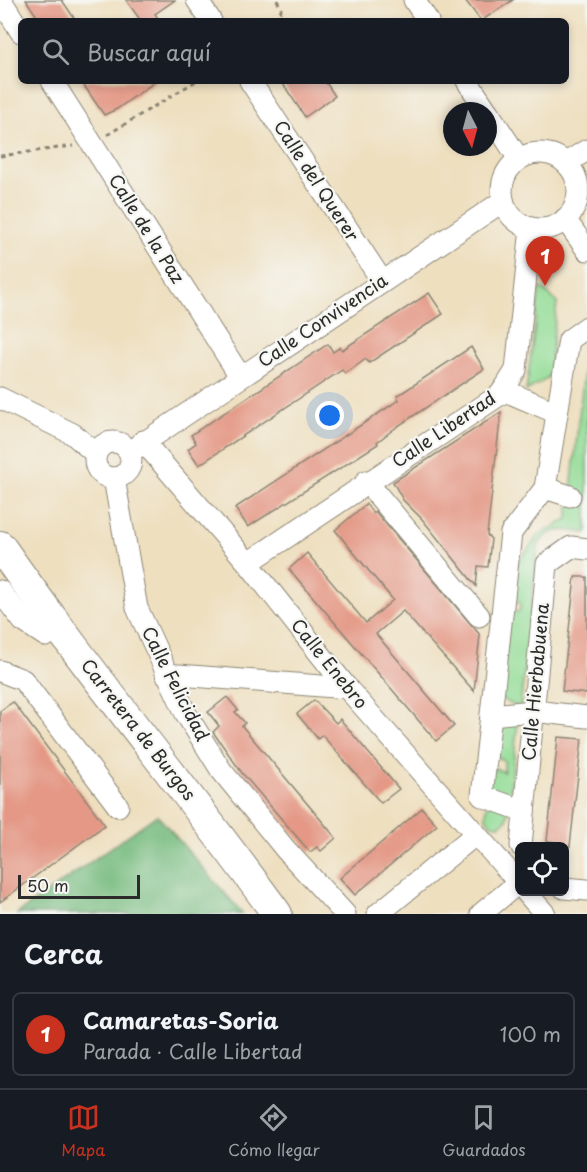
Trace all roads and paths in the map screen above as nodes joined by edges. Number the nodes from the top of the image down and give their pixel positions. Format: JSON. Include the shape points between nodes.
{"nodes":[{"id":1,"x":1,"y":0,"type":"edge"},
{"id":2,"x":197,"y":0,"type":"edge"},
{"id":3,"x":277,"y":0,"type":"edge"},
{"id":4,"x":414,"y":0,"type":"edge"},
{"id":5,"x":209,"y":18,"type":"edge"},
{"id":6,"x":279,"y":18,"type":"edge"},
{"id":7,"x":426,"y":18,"type":"edge"},
{"id":8,"x":18,"y":27,"type":"edge"},
{"id":9,"x":54,"y":84,"type":"edge"},
{"id":10,"x":252,"y":84,"type":"edge"},
{"id":11,"x":469,"y":84,"type":"edge"},
{"id":12,"x":481,"y":102,"type":"edge"},
{"id":13,"x":497,"y":126,"type":"edge"},
{"id":14,"x":587,"y":150,"type":"edge"},
{"id":15,"x":519,"y":159,"type":"junction"},
{"id":16,"x":566,"y":163,"type":"junction"},
{"id":17,"x":582,"y":184,"type":"edge"},
{"id":18,"x":502,"y":201,"type":"junction"},
{"id":19,"x":565,"y":219,"type":"junction"},
{"id":20,"x":531,"y":228,"type":"junction"},
{"id":21,"x":587,"y":250,"type":"edge"},
{"id":22,"x":382,"y":281,"type":"junction"},
{"id":23,"x":587,"y":327,"type":"edge"},
{"id":24,"x":240,"y":376,"type":"junction"},
{"id":25,"x":503,"y":390,"type":"junction"},
{"id":26,"x":0,"y":398,"type":"edge"},
{"id":27,"x":557,"y":413,"type":"junction"},
{"id":28,"x":136,"y":446,"type":"junction"},
{"id":29,"x":96,"y":454,"type":"junction"},
{"id":30,"x":114,"y":478,"type":"junction"},
{"id":31,"x":366,"y":482,"type":"junction"},
{"id":32,"x":545,"y":488,"type":"junction"},
{"id":33,"x":570,"y":496,"type":"dead end"},
{"id":34,"x":0,"y":531,"type":"edge"},
{"id":35,"x":0,"y":546,"type":"edge"},
{"id":36,"x":587,"y":549,"type":"edge"},
{"id":37,"x":0,"y":562,"type":"edge"},
{"id":38,"x":248,"y":563,"type":"junction"},
{"id":39,"x":0,"y":573,"type":"edge"},
{"id":40,"x":0,"y":591,"type":"edge"},
{"id":41,"x":479,"y":616,"type":"dead end"},
{"id":42,"x":48,"y":627,"type":"junction"},
{"id":43,"x":0,"y":670,"type":"edge"},
{"id":44,"x":166,"y":674,"type":"junction"},
{"id":45,"x":346,"y":688,"type":"junction"},
{"id":46,"x":111,"y":696,"type":"junction"},
{"id":47,"x":533,"y":711,"type":"junction"},
{"id":48,"x":491,"y":715,"type":"junction"},
{"id":49,"x":587,"y":717,"type":"edge"},
{"id":50,"x":118,"y":806,"type":"dead end"},
{"id":51,"x":524,"y":811,"type":"junction"},
{"id":52,"x":476,"y":834,"type":"junction"},
{"id":53,"x":521,"y":842,"type":"edge"},
{"id":54,"x":515,"y":876,"type":"edge"},
{"id":55,"x":515,"y":885,"type":"edge"},
{"id":56,"x":569,"y":888,"type":"edge"},
{"id":57,"x":587,"y":890,"type":"edge"},
{"id":58,"x":531,"y":896,"type":"edge"},
{"id":59,"x":276,"y":914,"type":"edge"},
{"id":60,"x":345,"y":914,"type":"edge"},
{"id":61,"x":378,"y":914,"type":"edge"},
{"id":62,"x":481,"y":914,"type":"edge"},
{"id":63,"x":545,"y":914,"type":"edge"}],
"edges":[{"from":1,"to":8,"type":"street"},
{"from":2,"to":5,"type":"street"},
{"from":3,"to":6,"type":"path","via":[[281,9]]},
{"from":4,"to":7,"type":"street"},
{"from":9,"to":24,"type":"street","name":"Calle de la Paz"},
{"from":10,"to":22,"type":"street","name":"Calle del Querer"},
{"from":11,"to":12,"type":"street"},
{"from":13,"to":15,"type":"street"},
{"from":14,"to":16,"type":"street"},
{"from":15,"to":16,"type":"street","via":[[543,153]]},
{"from":15,"to":18,"type":"street","via":[[504,177]]},
{"from":16,"to":17,"type":"street"},
{"from":17,"to":19,"type":"street"},
{"from":18,"to":20,"type":"street","via":[[513,219]]},
{"from":18,"to":22,"type":"street","name":"Calle Convivencia"},
{"from":19,"to":20,"type":"street","via":[[549,228]]},
{"from":19,"to":21,"type":"street"},
{"from":20,"to":25,"type":"street","name":"Calle Libertad","via":[[516,370]]},
{"from":22,"to":24,"type":"street","name":"Calle Convivencia"},
{"from":23,"to":27,"type":"street","via":[[569,340]]},
{"from":24,"to":28,"type":"street","name":"Calle Convivencia"},
{"from":25,"to":27,"type":"street"},
{"from":25,"to":31,"type":"street","name":"Calle Libertad"},
{"from":26,"to":29,"type":"street","via":[[73,434]]},
{"from":27,"to":32,"type":"street"},
{"from":28,"to":29,"type":"street","via":[[112,441],[99,447]]},
{"from":28,"to":30,"type":"street","via":[[129,469]]},
{"from":28,"to":38,"type":"street","name":"Calle Enebro"},
{"from":29,"to":30,"type":"street","via":[[98,471]]},
{"from":30,"to":44,"type":"street","name":"Calle Felicidad","via":[[137,608]]},
{"from":31,"to":38,"type":"street","name":"Calle Libertad"},
{"from":31,"to":41,"type":"street"},
{"from":32,"to":33,"type":"street"},
{"from":32,"to":48,"type":"street","via":[[512,533]]},
{"from":34,"to":42,"type":"highway"},
{"from":35,"to":42,"type":"highway","name":"Carretera de Burgos"},
{"from":36,"to":47,"type":"street","name":"Calle Hierbabuena","via":[[571,547],[547,564]]},
{"from":37,"to":46,"type":"street","via":[[48,627]]},
{"from":38,"to":45,"type":"street","name":"Calle Enebro"},
{"from":39,"to":42,"type":"highway","name":"Carretera de Burgos"},
{"from":40,"to":42,"type":"street","via":[[22,621]]},
{"from":42,"to":46,"type":"highway","name":"Carretera de Burgos"},
{"from":42,"to":59,"type":"highway","name":"Carretera de Burgos","via":[[105,716]]},
{"from":43,"to":50,"type":"street","via":[[23,680]]},
{"from":44,"to":45,"type":"street"},
{"from":44,"to":60,"type":"street","name":"Calle Felicidad","via":[[221,770]]},
{"from":45,"to":52,"type":"street","name":"Calle Enebro"},
{"from":46,"to":59,"type":"highway","name":"Carretera de Burgos","via":[[212,824]]},
{"from":47,"to":48,"type":"street"},
{"from":47,"to":49,"type":"street"},
{"from":47,"to":51,"type":"street","name":"Calle Hierbabuena"},
{"from":48,"to":51,"type":"street","via":[[482,796]]},
{"from":51,"to":53,"type":"street","name":"Calle Hierbabuena"},
{"from":52,"to":54,"type":"street","name":"Calle Enebro"},
{"from":52,"to":61,"type":"street"},
{"from":55,"to":62,"type":"street"},
{"from":56,"to":57,"type":"street"},
{"from":58,"to":63,"type":"street","name":"Calle Enebro"}]}
